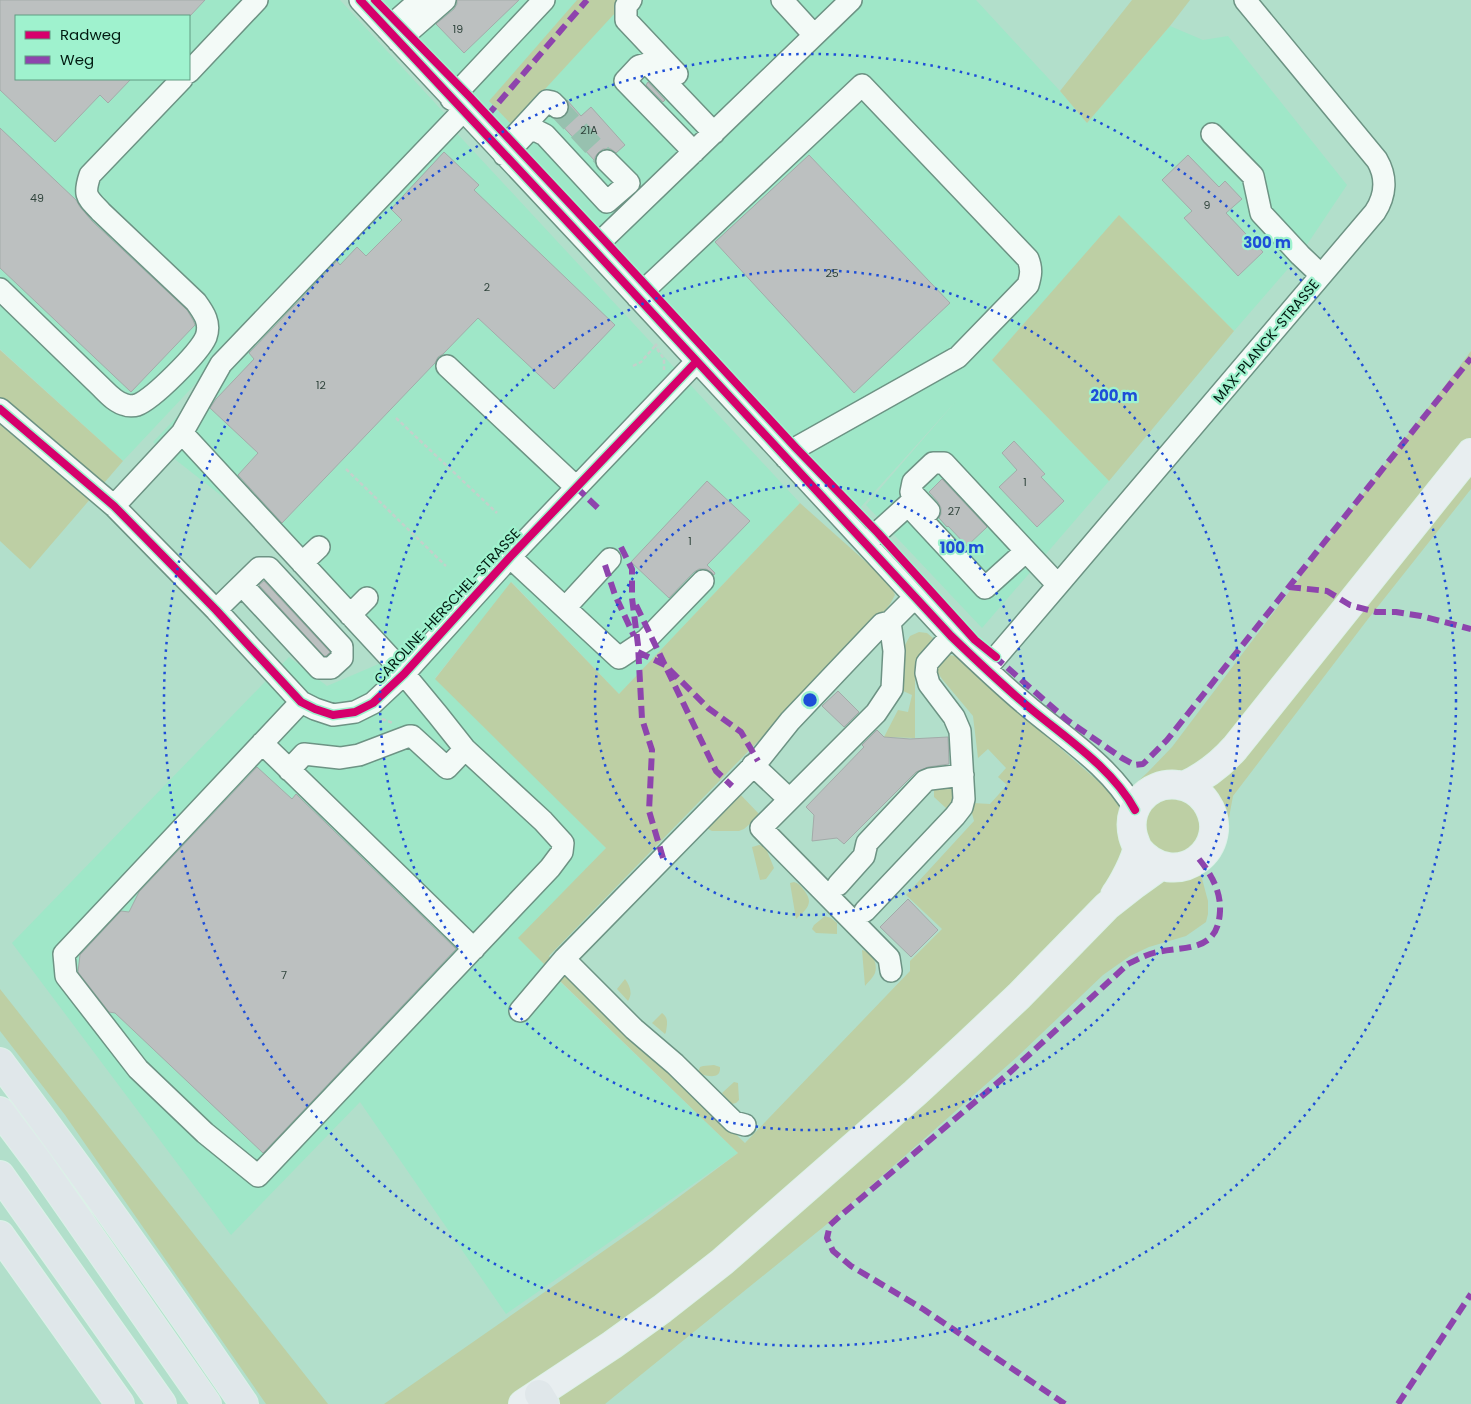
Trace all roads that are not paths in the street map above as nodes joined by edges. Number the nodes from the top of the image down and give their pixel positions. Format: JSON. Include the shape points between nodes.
{"nodes":[{"id":1,"x":257,"y":0,"type":"edge"},
{"id":2,"x":360,"y":0,"type":"edge"},
{"id":3,"x":420,"y":0,"type":"edge"},
{"id":4,"x":445,"y":0,"type":"edge"},
{"id":5,"x":544,"y":0,"type":"edge"},
{"id":6,"x":632,"y":0,"type":"edge"},
{"id":7,"x":782,"y":0,"type":"edge"},
{"id":8,"x":851,"y":0,"type":"edge"},
{"id":9,"x":1245,"y":0,"type":"edge"},
{"id":10,"x":392,"y":35,"type":"junction"},
{"id":11,"x":814,"y":35,"type":"junction"},
{"id":12,"x":190,"y":71,"type":"edge"},
{"id":13,"x":181,"y":80,"type":"edge"},
{"id":14,"x":457,"y":105,"type":"junction"},
{"id":15,"x":1212,"y":134,"type":"dead end"},
{"id":16,"x":708,"y":139,"type":"junction"},
{"id":17,"x":502,"y":153,"type":"junction"},
{"id":18,"x":593,"y":249,"type":"junction"},
{"id":19,"x":1321,"y":275,"type":"junction"},
{"id":20,"x":0,"y":289,"type":"edge"},
{"id":21,"x":637,"y":297,"type":"junction"},
{"id":22,"x":696,"y":362,"type":"junction"},
{"id":23,"x":447,"y":366,"type":"dead end"},
{"id":24,"x":0,"y":409,"type":"edge"},
{"id":25,"x":182,"y":433,"type":"junction"},
{"id":26,"x":1471,"y":453,"type":"edge"},
{"id":27,"x":786,"y":458,"type":"junction"},
{"id":28,"x":576,"y":487,"type":"junction"},
{"id":29,"x":114,"y":506,"type":"junction"},
{"id":30,"x":866,"y":543,"type":"junction"},
{"id":31,"x":944,"y":544,"type":"junction"},
{"id":32,"x":319,"y":547,"type":"dead end"},
{"id":33,"x":1026,"y":551,"type":"junction"},
{"id":34,"x":510,"y":557,"type":"junction"},
{"id":35,"x":610,"y":559,"type":"dead end"},
{"id":36,"x":302,"y":563,"type":"junction"},
{"id":37,"x":703,"y":581,"type":"dead end"},
{"id":38,"x":1058,"y":585,"type":"junction"},
{"id":39,"x":242,"y":586,"type":"junction"},
{"id":40,"x":915,"y":597,"type":"junction"},
{"id":41,"x":367,"y":598,"type":"dead end"},
{"id":42,"x":565,"y":608,"type":"junction"},
{"id":43,"x":216,"y":610,"type":"junction"},
{"id":44,"x":350,"y":615,"type":"junction"},
{"id":45,"x":890,"y":622,"type":"junction"},
{"id":46,"x":952,"y":636,"type":"junction"},
{"id":47,"x":986,"y":669,"type":"junction"},
{"id":48,"x":404,"y":674,"type":"junction"},
{"id":49,"x":301,"y":702,"type":"junction"},
{"id":50,"x":262,"y":744,"type":"junction"},
{"id":51,"x":1235,"y":748,"type":"junction"},
{"id":52,"x":465,"y":749,"type":"junction"},
{"id":53,"x":753,"y":765,"type":"junction"},
{"id":54,"x":1101,"y":767,"type":"junction"},
{"id":55,"x":289,"y":770,"type":"junction"},
{"id":56,"x":962,"y":774,"type":"junction"},
{"id":57,"x":1184,"y":786,"type":"junction"},
{"id":58,"x":1155,"y":789,"type":"junction"},
{"id":59,"x":789,"y":799,"type":"junction"},
{"id":60,"x":1210,"y":807,"type":"junction"},
{"id":61,"x":1134,"y":810,"type":"junction"},
{"id":62,"x":1137,"y":848,"type":"junction"},
{"id":63,"x":1160,"y":866,"type":"junction"},
{"id":64,"x":838,"y":885,"type":"dead end"},
{"id":65,"x":1107,"y":906,"type":"junction"},
{"id":66,"x":864,"y":911,"type":"dead end"},
{"id":67,"x":474,"y":949,"type":"junction"},
{"id":68,"x":564,"y":959,"type":"junction"},
{"id":69,"x":891,"y":971,"type":"dead end"},
{"id":70,"x":520,"y":1011,"type":"dead end"},
{"id":71,"x":0,"y":1062,"type":"edge"},
{"id":72,"x":0,"y":1111,"type":"edge"},
{"id":73,"x":744,"y":1125,"type":"dead end"},
{"id":74,"x":0,"y":1174,"type":"edge"},
{"id":75,"x":0,"y":1235,"type":"edge"},
{"id":76,"x":535,"y":1401,"type":"edge"},
{"id":77,"x":120,"y":1404,"type":"edge"},
{"id":78,"x":162,"y":1404,"type":"edge"},
{"id":79,"x":207,"y":1404,"type":"edge"},
{"id":80,"x":244,"y":1404,"type":"edge"}],
"edges":[{"from":1,"to":12,"type":"street"},
{"from":2,"to":10,"type":"street"},
{"from":3,"to":10,"type":"street"},
{"from":4,"to":10,"type":"street"},
{"from":5,"to":14,"type":"street"},
{"from":6,"to":16,"type":"street","via":[[626,6],[626,20]]},
{"from":7,"to":11,"type":"street"},
{"from":8,"to":11,"type":"street"},
{"from":9,"to":19,"type":"street","name":"MAX-PLANCK-STRASSE","via":[[1381,167],[1384,191],[1379,205]]},
{"from":10,"to":14,"type":"street"},
{"from":11,"to":16,"type":"street"},
{"from":13,"to":20,"type":"street","via":[[90,175],[86,188],[88,198],[205,314],[208,325],[206,337],[196,354],[154,395],[137,405],[125,405],[115,400]]},
{"from":14,"to":17,"type":"street"},
{"from":14,"to":25,"type":"street","via":[[221,364]]},
{"from":15,"to":19,"type":"street","via":[[1253,176],[1261,213]]},
{"from":16,"to":16,"type":"street","via":[[625,81],[639,66],[646,64]]},
{"from":16,"to":18,"type":"street"},
{"from":17,"to":17,"type":"street","via":[[548,108],[600,163],[629,183],[607,202],[545,135],[536,131],[528,130],[514,146]]},
{"from":17,"to":18,"type":"street"},
{"from":18,"to":21,"type":"street"},
{"from":19,"to":38,"type":"street","name":"MAX-PLANCK-STRASSE"},
{"from":21,"to":22,"type":"street","via":[[662,339]]},
{"from":21,"to":27,"type":"street","via":[[862,85],[1028,259],[1031,266],[1028,285],[958,357],[796,448]]},
{"from":22,"to":27,"type":"street"},
{"from":22,"to":28,"type":"street","name":"CAROLINE-HERSCHEL-STRASSE"},
{"from":23,"to":28,"type":"street"},
{"from":24,"to":29,"type":"street","name":"CAROLINE-HERSCHEL-STRASSE"},
{"from":25,"to":29,"type":"street"},
{"from":25,"to":36,"type":"street"},
{"from":26,"to":51,"type":"main road"},
{"from":27,"to":30,"type":"street"},
{"from":28,"to":34,"type":"street","name":"CAROLINE-HERSCHEL-STRASSE"},
{"from":29,"to":43,"type":"street","name":"CAROLINE-HERSCHEL-STRASSE"},
{"from":30,"to":31,"type":"street","via":[[908,505]]},
{"from":30,"to":40,"type":"street"},
{"from":31,"to":33,"type":"street","via":[[986,588]]},
{"from":31,"to":33,"type":"street","via":[[950,533],[911,492],[913,482],[933,463],[944,463]]},
{"from":32,"to":36,"type":"street"},
{"from":33,"to":38,"type":"street"},
{"from":34,"to":42,"type":"street"},
{"from":34,"to":48,"type":"street","name":"CAROLINE-HERSCHEL-STRASSE"},
{"from":35,"to":42,"type":"street"},
{"from":36,"to":44,"type":"street"},
{"from":37,"to":42,"type":"street","via":[[646,640],[619,658]]},
{"from":38,"to":47,"type":"street","name":"MAX-PLANCK-STRASSE"},
{"from":39,"to":39,"type":"street","via":[[259,568],[269,568],[342,647],[342,658],[331,668],[319,668]]},
{"from":39,"to":43,"type":"street"},
{"from":40,"to":45,"type":"street"},
{"from":40,"to":46,"type":"street"},
{"from":41,"to":44,"type":"street"},
{"from":43,"to":49,"type":"street","name":"CAROLINE-HERSCHEL-STRASSE"},
{"from":44,"to":48,"type":"street"},
{"from":45,"to":53,"type":"street","via":[[882,624]]},
{"from":45,"to":59,"type":"street","via":[[894,651],[892,689],[876,713]]},
{"from":46,"to":47,"type":"street"},
{"from":46,"to":56,"type":"street","via":[[927,663],[926,673],[960,731]]},
{"from":47,"to":54,"type":"street"},
{"from":48,"to":49,"type":"street","name":"CAROLINE-HERSCHEL-STRASSE","via":[[373,703],[355,712],[334,715]]},
{"from":48,"to":52,"type":"street"},
{"from":49,"to":50,"type":"street"},
{"from":50,"to":55,"type":"street"},
{"from":50,"to":67,"type":"street","via":[[64,954],[66,976],[138,1069],[205,1133],[258,1176]]},
{"from":51,"to":57,"type":"main road","via":[[1213,770]]},
{"from":51,"to":60,"type":"main road","via":[[1219,775]]},
{"from":52,"to":55,"type":"street","via":[[447,768],[412,736],[407,736],[359,755],[340,758],[304,754]]},
{"from":52,"to":67,"type":"street","via":[[563,843],[562,852],[550,868]]},
{"from":53,"to":59,"type":"street"},
{"from":53,"to":68,"type":"street"},
{"from":54,"to":58,"type":"street","via":[[1128,782]]},
{"from":54,"to":61,"type":"street","via":[[1121,788]]},
{"from":55,"to":67,"type":"street"},
{"from":56,"to":64,"type":"street","via":[[925,781],[867,843],[864,856]]},
{"from":56,"to":66,"type":"street","via":[[962,807]]},
{"from":57,"to":58,"type":"main road","via":[[1169,785]]},
{"from":57,"to":60,"type":"main road","via":[[1203,798]]},
{"from":58,"to":61,"type":"main road","via":[[1146,794]]},
{"from":59,"to":69,"type":"street","via":[[761,828],[889,958]]},
{"from":60,"to":63,"type":"main road","via":[[1214,830],[1206,851],[1190,864],[1170,868]]},
{"from":61,"to":62,"type":"main road","via":[[1131,829]]},
{"from":62,"to":63,"type":"main road"},
{"from":62,"to":65,"type":"main road","via":[[1127,875]]},
{"from":63,"to":65,"type":"main road"},
{"from":65,"to":76,"type":"main road","via":[[967,1045],[722,1262]]},
{"from":68,"to":70,"type":"street"},
{"from":68,"to":73,"type":"street","via":[[734,1122]]},
{"from":71,"to":80,"type":"highway","via":[[157,1277]]},
{"from":72,"to":79,"type":"highway"},
{"from":74,"to":78,"type":"highway"},
{"from":75,"to":77,"type":"highway"}]}
